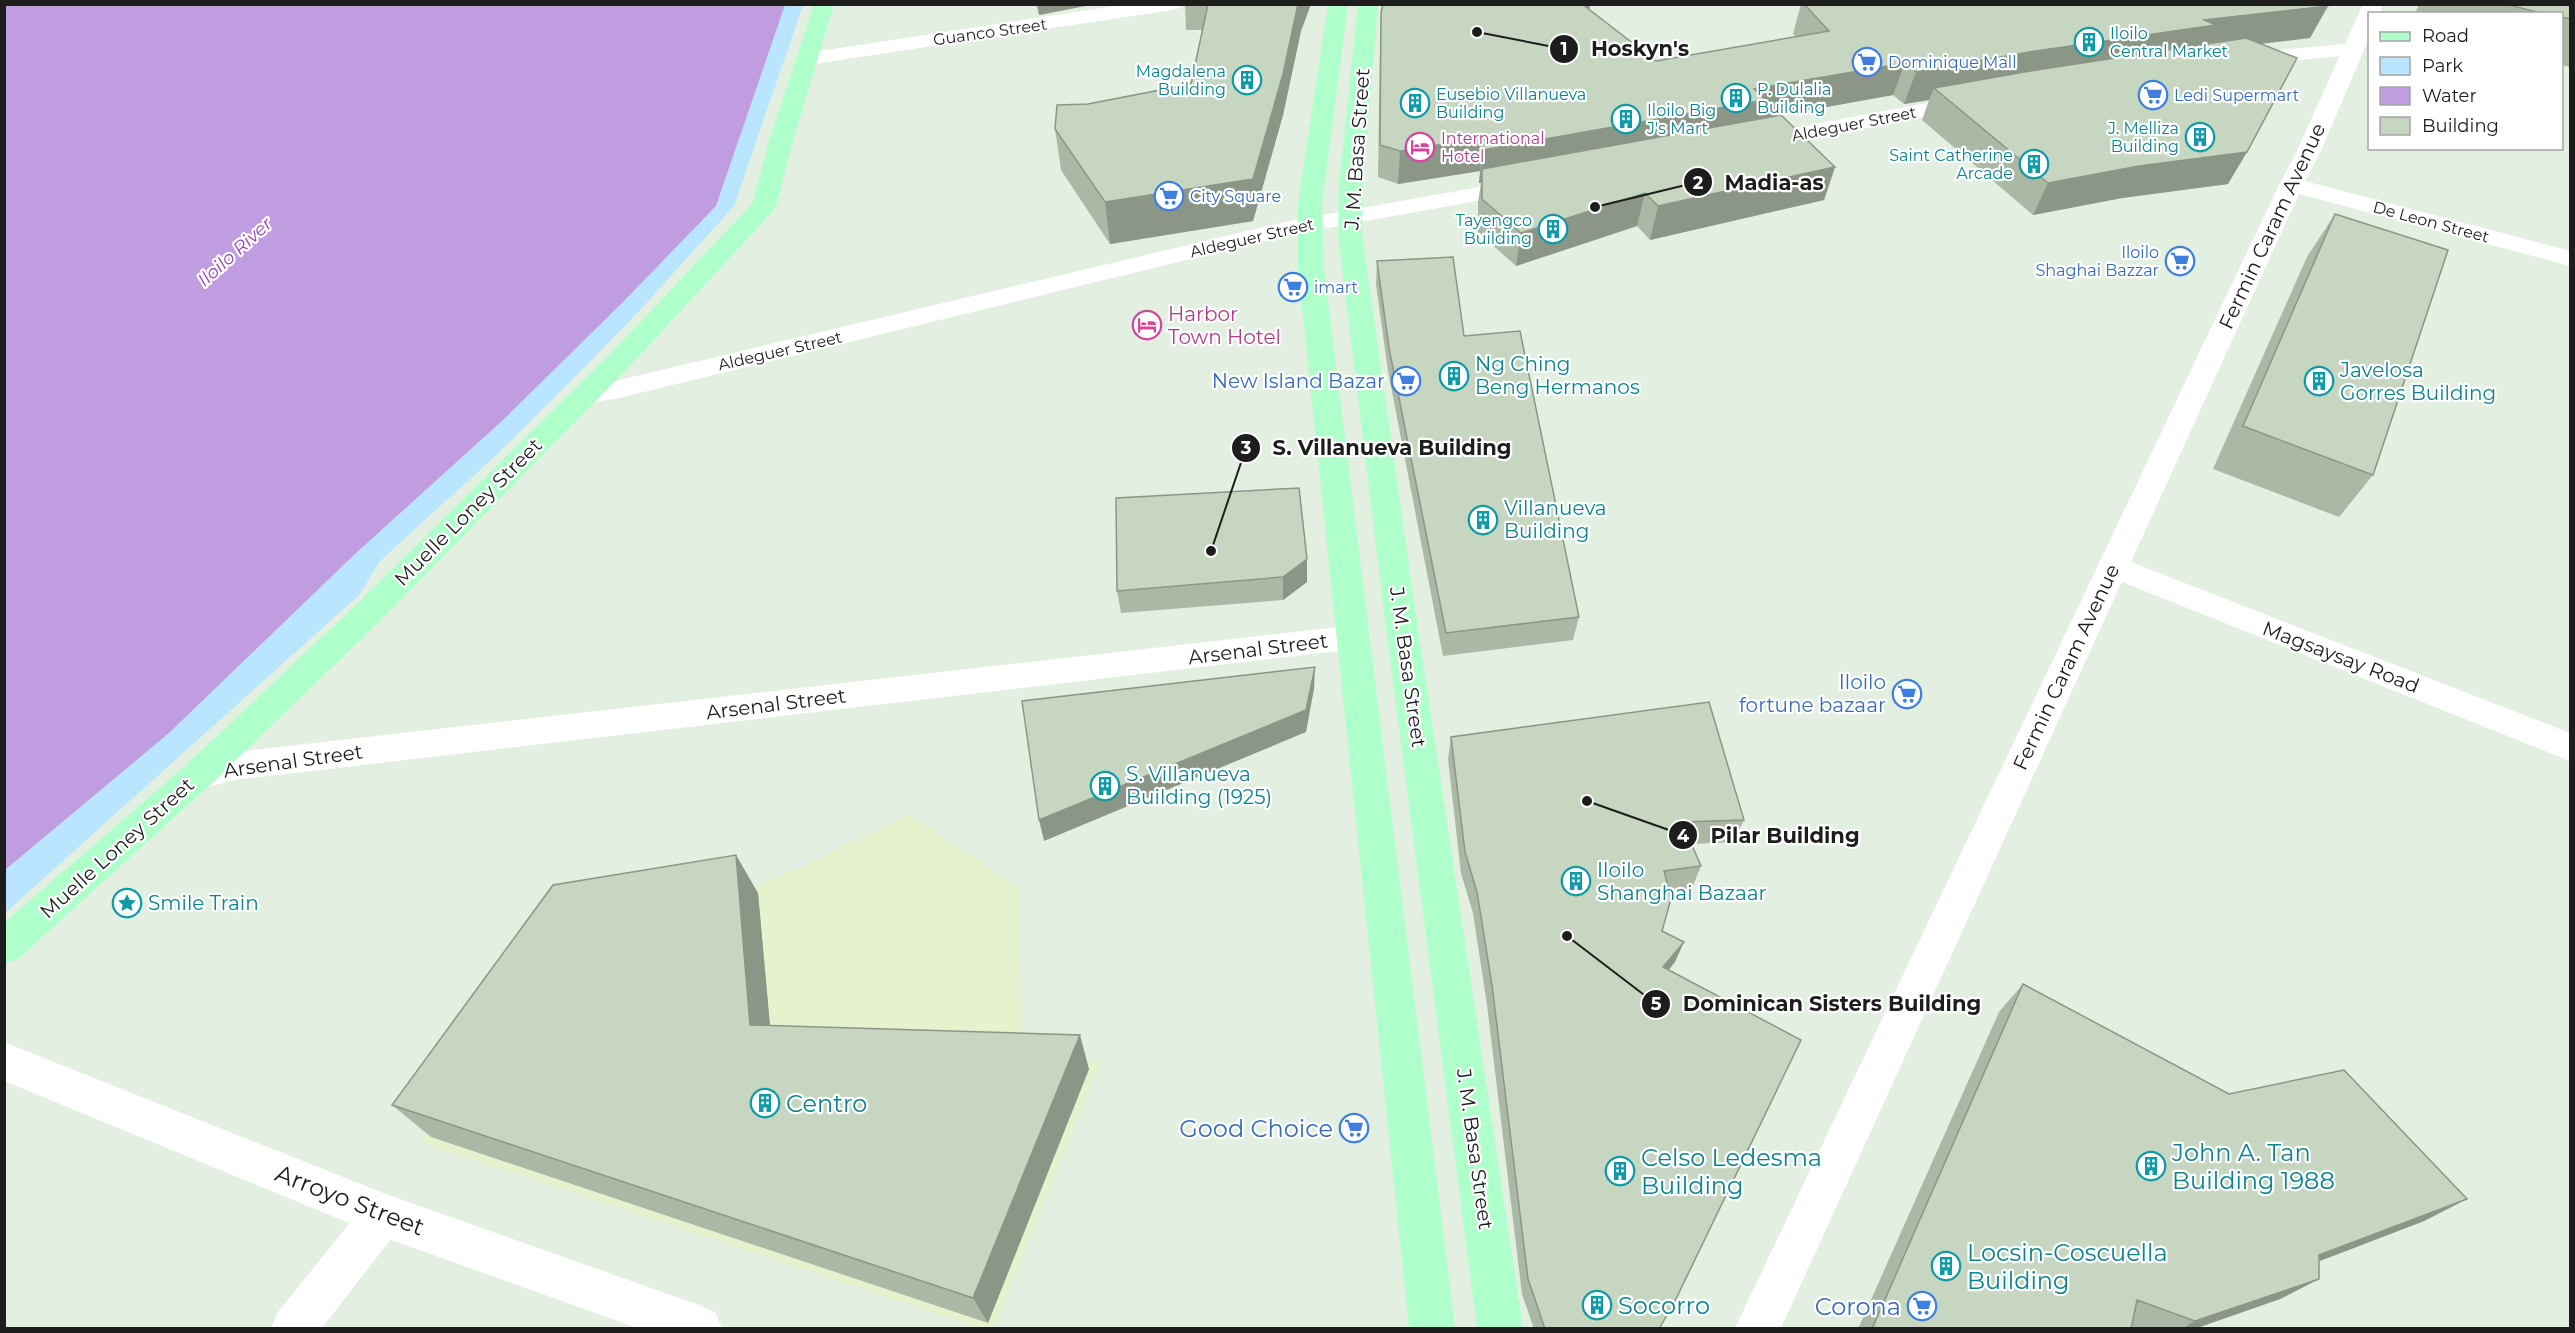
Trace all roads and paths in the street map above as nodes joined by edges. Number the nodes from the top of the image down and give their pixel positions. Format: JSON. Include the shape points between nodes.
{"nodes":[{"id":1,"x":824,"y":4,"type":"edge"},
{"id":2,"x":1173,"y":4,"type":"edge"},
{"id":3,"x":1338,"y":4,"type":"edge"},
{"id":4,"x":1368,"y":4,"type":"edge"},
{"id":5,"x":2368,"y":15,"type":"edge"},
{"id":6,"x":2353,"y":49,"type":"junction"},
{"id":7,"x":807,"y":58,"type":"junction"},
{"id":8,"x":2223,"y":62,"type":"edge"},
{"id":9,"x":1993,"y":98,"type":"edge"},
{"id":10,"x":1737,"y":146,"type":"edge"},
{"id":11,"x":1550,"y":181,"type":"edge"},
{"id":12,"x":2291,"y":184,"type":"junction"},
{"id":13,"x":1349,"y":218,"type":"junction"},
{"id":14,"x":1309,"y":224,"type":"junction"},
{"id":15,"x":2571,"y":259,"type":"edge"},
{"id":16,"x":586,"y":394,"type":"junction"},
{"id":17,"x":2113,"y":567,"type":"junction"},
{"id":18,"x":1355,"y":638,"type":"junction"},
{"id":19,"x":2571,"y":747,"type":"edge"},
{"id":20,"x":197,"y":776,"type":"junction"},
{"id":21,"x":4,"y":948,"type":"edge"},
{"id":22,"x":4,"y":1061,"type":"edge"},
{"id":23,"x":383,"y":1215,"type":"junction"},
{"id":24,"x":677,"y":1325,"type":"edge"},
{"id":25,"x":294,"y":1329,"type":"edge"},
{"id":26,"x":1432,"y":1329,"type":"edge"},
{"id":27,"x":1500,"y":1329,"type":"edge"},
{"id":28,"x":1758,"y":1329,"type":"edge"}],
"edges":[{"from":1,"to":7,"type":"main road","name":"Muelle Loney Street"},
{"from":2,"to":7,"type":"street","name":"Guanco Street"},
{"from":3,"to":14,"type":"main road","name":"J. M. Basa Street"},
{"from":4,"to":13,"type":"main road","name":"J. M. Basa Street"},
{"from":5,"to":6,"type":"street","name":"Fermin Caram Avenue"},
{"from":6,"to":8,"type":"street"},
{"from":6,"to":12,"type":"street","name":"Fermin Caram Avenue"},
{"from":7,"to":16,"type":"main road","name":"Muelle Loney Street","via":[[764,206]]},
{"from":9,"to":10,"type":"street","name":"Aldeguer Street"},
{"from":11,"to":13,"type":"street","name":"Aldeguer Street"},
{"from":12,"to":15,"type":"street","name":"De Leon Street"},
{"from":12,"to":17,"type":"street","name":"Fermin Caram Avenue"},
{"from":13,"to":14,"type":"street","name":"Aldeguer Street"},
{"from":13,"to":27,"type":"main road","name":"J. M. Basa Street"},
{"from":14,"to":16,"type":"street","name":"Aldeguer Street"},
{"from":14,"to":18,"type":"main road","name":"J. M. Basa Street"},
{"from":16,"to":20,"type":"main road","name":"Muelle Loney Street","via":[[365,616]]},
{"from":17,"to":19,"type":"street","name":"Magsaysay Road"},
{"from":17,"to":28,"type":"street","name":"Fermin Caram Avenue"},
{"from":18,"to":20,"type":"street","name":"Arsenal Street","via":[[235,766]]},
{"from":18,"to":26,"type":"main road","name":"J. M. Basa Street"},
{"from":20,"to":21,"type":"main road","name":"Muelle Loney Street"},
{"from":22,"to":23,"type":"street","name":"Arroyo Street"},
{"from":23,"to":24,"type":"street","name":"Arroyo Street"},
{"from":23,"to":25,"type":"street"}]}
